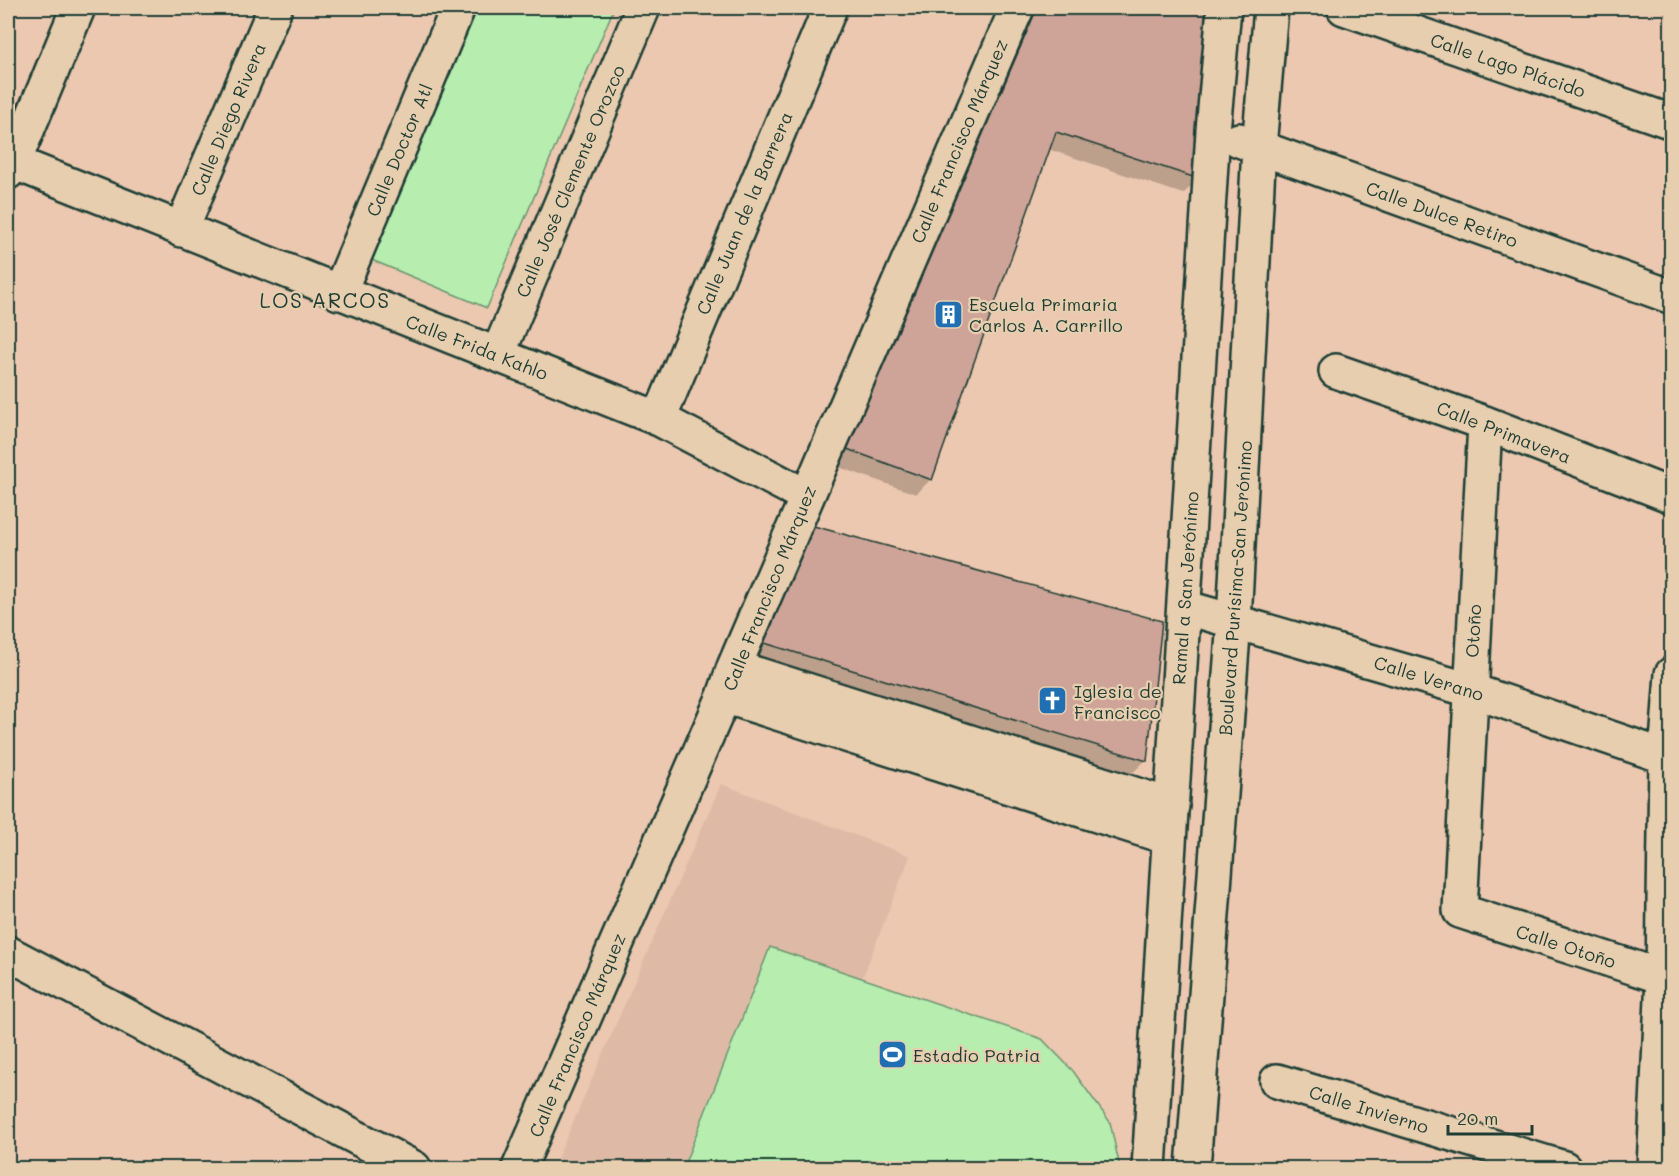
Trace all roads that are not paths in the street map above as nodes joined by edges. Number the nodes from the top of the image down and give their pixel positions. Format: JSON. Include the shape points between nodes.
{"nodes":[{"id":1,"x":78,"y":8,"type":"edge"},
{"id":2,"x":275,"y":8,"type":"edge"},
{"id":3,"x":458,"y":8,"type":"edge"},
{"id":4,"x":643,"y":8,"type":"edge"},
{"id":5,"x":830,"y":8,"type":"edge"},
{"id":6,"x":1017,"y":8,"type":"edge"},
{"id":7,"x":1224,"y":8,"type":"edge"},
{"id":8,"x":1270,"y":8,"type":"edge"},
{"id":9,"x":1344,"y":8,"type":"edge"},
{"id":10,"x":1671,"y":122,"type":"edge"},
{"id":11,"x":1214,"y":131,"type":"junction"},
{"id":12,"x":1259,"y":147,"type":"junction"},
{"id":13,"x":10,"y":164,"type":"edge"},
{"id":14,"x":181,"y":230,"type":"junction"},
{"id":15,"x":339,"y":293,"type":"junction"},
{"id":16,"x":1671,"y":297,"type":"edge"},
{"id":17,"x":498,"y":354,"type":"junction"},
{"id":18,"x":1336,"y":371,"type":"dead end"},
{"id":19,"x":659,"y":419,"type":"junction"},
{"id":20,"x":1485,"y":423,"type":"junction"},
{"id":21,"x":806,"y":496,"type":"junction"},
{"id":22,"x":1671,"y":496,"type":"edge"},
{"id":23,"x":1184,"y":607,"type":"junction"},
{"id":24,"x":1234,"y":621,"type":"junction"},
{"id":25,"x":1671,"y":674,"type":"edge"},
{"id":26,"x":729,"y":682,"type":"junction"},
{"id":27,"x":1470,"y":690,"type":"junction"},
{"id":28,"x":1669,"y":758,"type":"edge"},
{"id":29,"x":1171,"y":822,"type":"junction"},
{"id":30,"x":1460,"y":911,"type":"joint"},
{"id":31,"x":8,"y":953,"type":"edge"},
{"id":32,"x":1667,"y":979,"type":"edge"},
{"id":33,"x":1277,"y":1081,"type":"dead end"},
{"id":34,"x":414,"y":1168,"type":"edge"},
{"id":35,"x":519,"y":1168,"type":"edge"},
{"id":36,"x":1149,"y":1168,"type":"edge"},
{"id":37,"x":1193,"y":1168,"type":"edge"},
{"id":38,"x":1564,"y":1168,"type":"edge"},
{"id":39,"x":1654,"y":1168,"type":"edge"}],
"edges":[{"from":1,"to":13,"type":"street"},
{"from":2,"to":14,"type":"street","name":"Calle Diego Rivera"},
{"from":3,"to":15,"type":"street","name":"Calle Doctor Atl"},
{"from":4,"to":17,"type":"street","name":"Calle José Clemente Orozco"},
{"from":5,"to":19,"type":"street","name":"Calle Juan de la Barrera"},
{"from":6,"to":21,"type":"street","name":"Calle Francisco Márquez"},
{"from":7,"to":11,"type":"street","name":"Ramal a San Jerónimo"},
{"from":8,"to":12,"type":"street","name":"Boulevard Purísima-San Jerónimo"},
{"from":9,"to":10,"type":"street","name":"Calle Lago Plácido"},
{"from":11,"to":12,"type":"street","name":"Calle Dulce Retiro"},
{"from":11,"to":23,"type":"street","name":"Ramal a San Jerónimo"},
{"from":12,"to":16,"type":"street","name":"Calle Dulce Retiro"},
{"from":12,"to":24,"type":"street","name":"Boulevard Purísima-San Jerónimo"},
{"from":13,"to":14,"type":"street","name":"Calle Frida Kahlo"},
{"from":14,"to":15,"type":"street","name":"Calle Frida Kahlo"},
{"from":15,"to":17,"type":"street","name":"Calle Frida Kahlo"},
{"from":17,"to":19,"type":"street","name":"Calle Frida Kahlo"},
{"from":18,"to":20,"type":"street","name":"Calle Primavera"},
{"from":19,"to":21,"type":"street","name":"Calle Frida Kahlo"},
{"from":20,"to":22,"type":"street","name":"Calle Primavera"},
{"from":20,"to":27,"type":"street","name":"Otoño"},
{"from":21,"to":26,"type":"street","name":"Calle Francisco Márquez"},
{"from":23,"to":24,"type":"street","name":"Calle Verano"},
{"from":23,"to":29,"type":"street","name":"Ramal a San Jerónimo"},
{"from":24,"to":27,"type":"street","name":"Calle Verano"},
{"from":24,"to":37,"type":"street","name":"Boulevard Purísima-San Jerónimo"},
{"from":25,"to":28,"type":"street"},
{"from":26,"to":29,"type":"street"},
{"from":26,"to":35,"type":"street","name":"Calle Francisco Márquez"},
{"from":27,"to":28,"type":"street","name":"Calle Verano"},
{"from":27,"to":30,"type":"street","name":"Otoño"},
{"from":28,"to":32,"type":"street"},
{"from":29,"to":36,"type":"street","name":"Ramal a San Jerónimo"},
{"from":30,"to":32,"type":"street","name":"Calle Otoño"},
{"from":31,"to":34,"type":"street"},
{"from":32,"to":39,"type":"street"},
{"from":33,"to":38,"type":"street","name":"Calle Invierno"}]}
